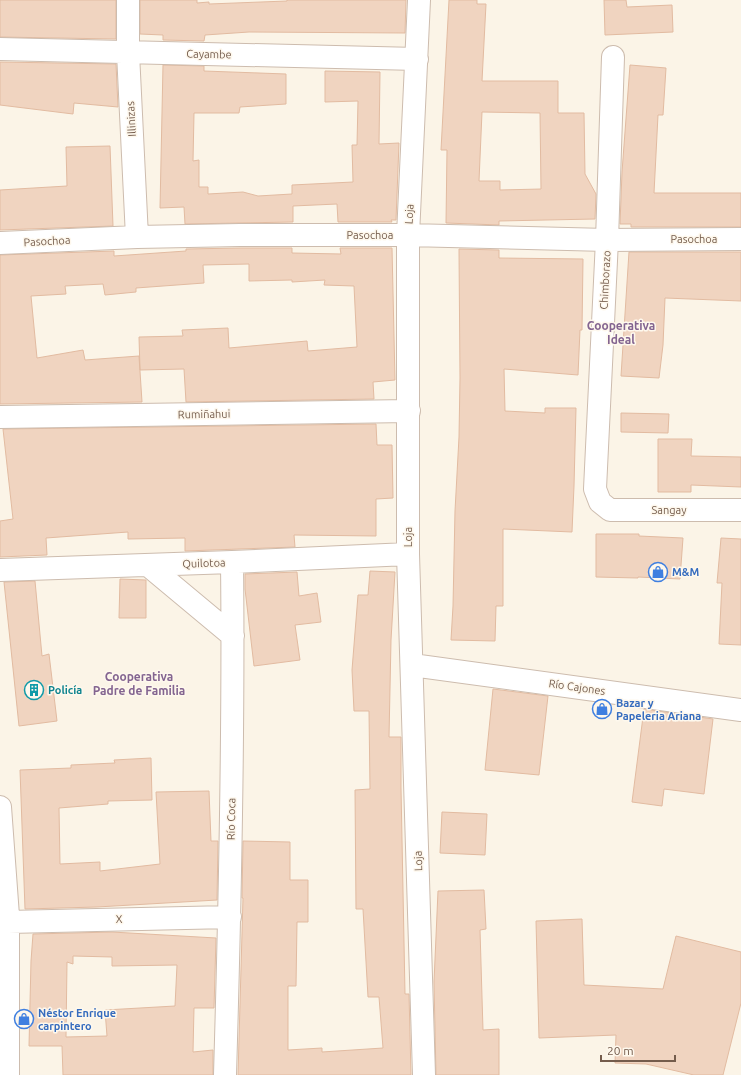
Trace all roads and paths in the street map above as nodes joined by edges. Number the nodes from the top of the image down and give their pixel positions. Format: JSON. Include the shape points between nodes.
{"nodes":[{"id":1,"x":128,"y":0,"type":"edge"},
{"id":2,"x":419,"y":0,"type":"edge"},
{"id":3,"x":0,"y":49,"type":"edge"},
{"id":4,"x":128,"y":53,"type":"junction"},
{"id":5,"x":613,"y":57,"type":"dead end"},
{"id":6,"x":417,"y":59,"type":"junction"},
{"id":7,"x":408,"y":235,"type":"junction"},
{"id":8,"x":137,"y":237,"type":"junction"},
{"id":9,"x":741,"y":239,"type":"edge"},
{"id":10,"x":607,"y":240,"type":"junction"},
{"id":11,"x":0,"y":243,"type":"edge"},
{"id":12,"x":409,"y":411,"type":"junction"},
{"id":13,"x":0,"y":417,"type":"edge"},
{"id":14,"x":600,"y":502,"type":"joint"},
{"id":15,"x":741,"y":510,"type":"edge"},
{"id":16,"x":408,"y":554,"type":"junction"},
{"id":17,"x":232,"y":562,"type":"junction"},
{"id":18,"x":149,"y":566,"type":"junction"},
{"id":19,"x":0,"y":570,"type":"edge"},
{"id":20,"x":233,"y":636,"type":"junction"},
{"id":21,"x":412,"y":665,"type":"junction"},
{"id":22,"x":741,"y":710,"type":"edge"},
{"id":23,"x":0,"y":807,"type":"edge"},
{"id":24,"x":230,"y":917,"type":"junction"},
{"id":25,"x":8,"y":922,"type":"junction"},
{"id":26,"x":8,"y":1075,"type":"edge"},
{"id":27,"x":225,"y":1075,"type":"edge"},
{"id":28,"x":424,"y":1075,"type":"edge"}],
"edges":[{"from":1,"to":4,"type":"street","name":"Illinizas"},
{"from":2,"to":6,"type":"street","name":"Loja"},
{"from":3,"to":4,"type":"street","name":"Cayambe"},
{"from":4,"to":6,"type":"street","name":"Cayambe"},
{"from":4,"to":8,"type":"street","name":"Illinizas"},
{"from":5,"to":10,"type":"street","name":"Chimborazo"},
{"from":6,"to":7,"type":"street","name":"Loja"},
{"from":7,"to":8,"type":"street","name":"Pasochoa"},
{"from":7,"to":10,"type":"street","name":"Pasochoa"},
{"from":7,"to":12,"type":"street","name":"Loja"},
{"from":8,"to":11,"type":"street","name":"Pasochoa"},
{"from":9,"to":10,"type":"street","name":"Pasochoa"},
{"from":10,"to":14,"type":"street","name":"Chimborazo","via":[[595,489]]},
{"from":12,"to":13,"type":"street","name":"Rumiñahui"},
{"from":12,"to":16,"type":"street","name":"Loja"},
{"from":14,"to":15,"type":"street","name":"Sangay","via":[[610,510]]},
{"from":16,"to":17,"type":"street","name":"Quilotoa"},
{"from":16,"to":21,"type":"street","name":"Loja"},
{"from":17,"to":18,"type":"street","name":"Quilotoa"},
{"from":17,"to":20,"type":"street","name":"Río Coca"},
{"from":18,"to":19,"type":"street","name":"Quilotoa"},
{"from":18,"to":20,"type":"street"},
{"from":20,"to":24,"type":"street","name":"Río Coca"},
{"from":21,"to":22,"type":"street","name":"Río Cajones"},
{"from":21,"to":28,"type":"street","name":"Loja"},
{"from":23,"to":25,"type":"street"},
{"from":24,"to":25,"type":"street","name":"X"},
{"from":24,"to":27,"type":"street","name":"Río Coca"},
{"from":25,"to":26,"type":"street"}]}
